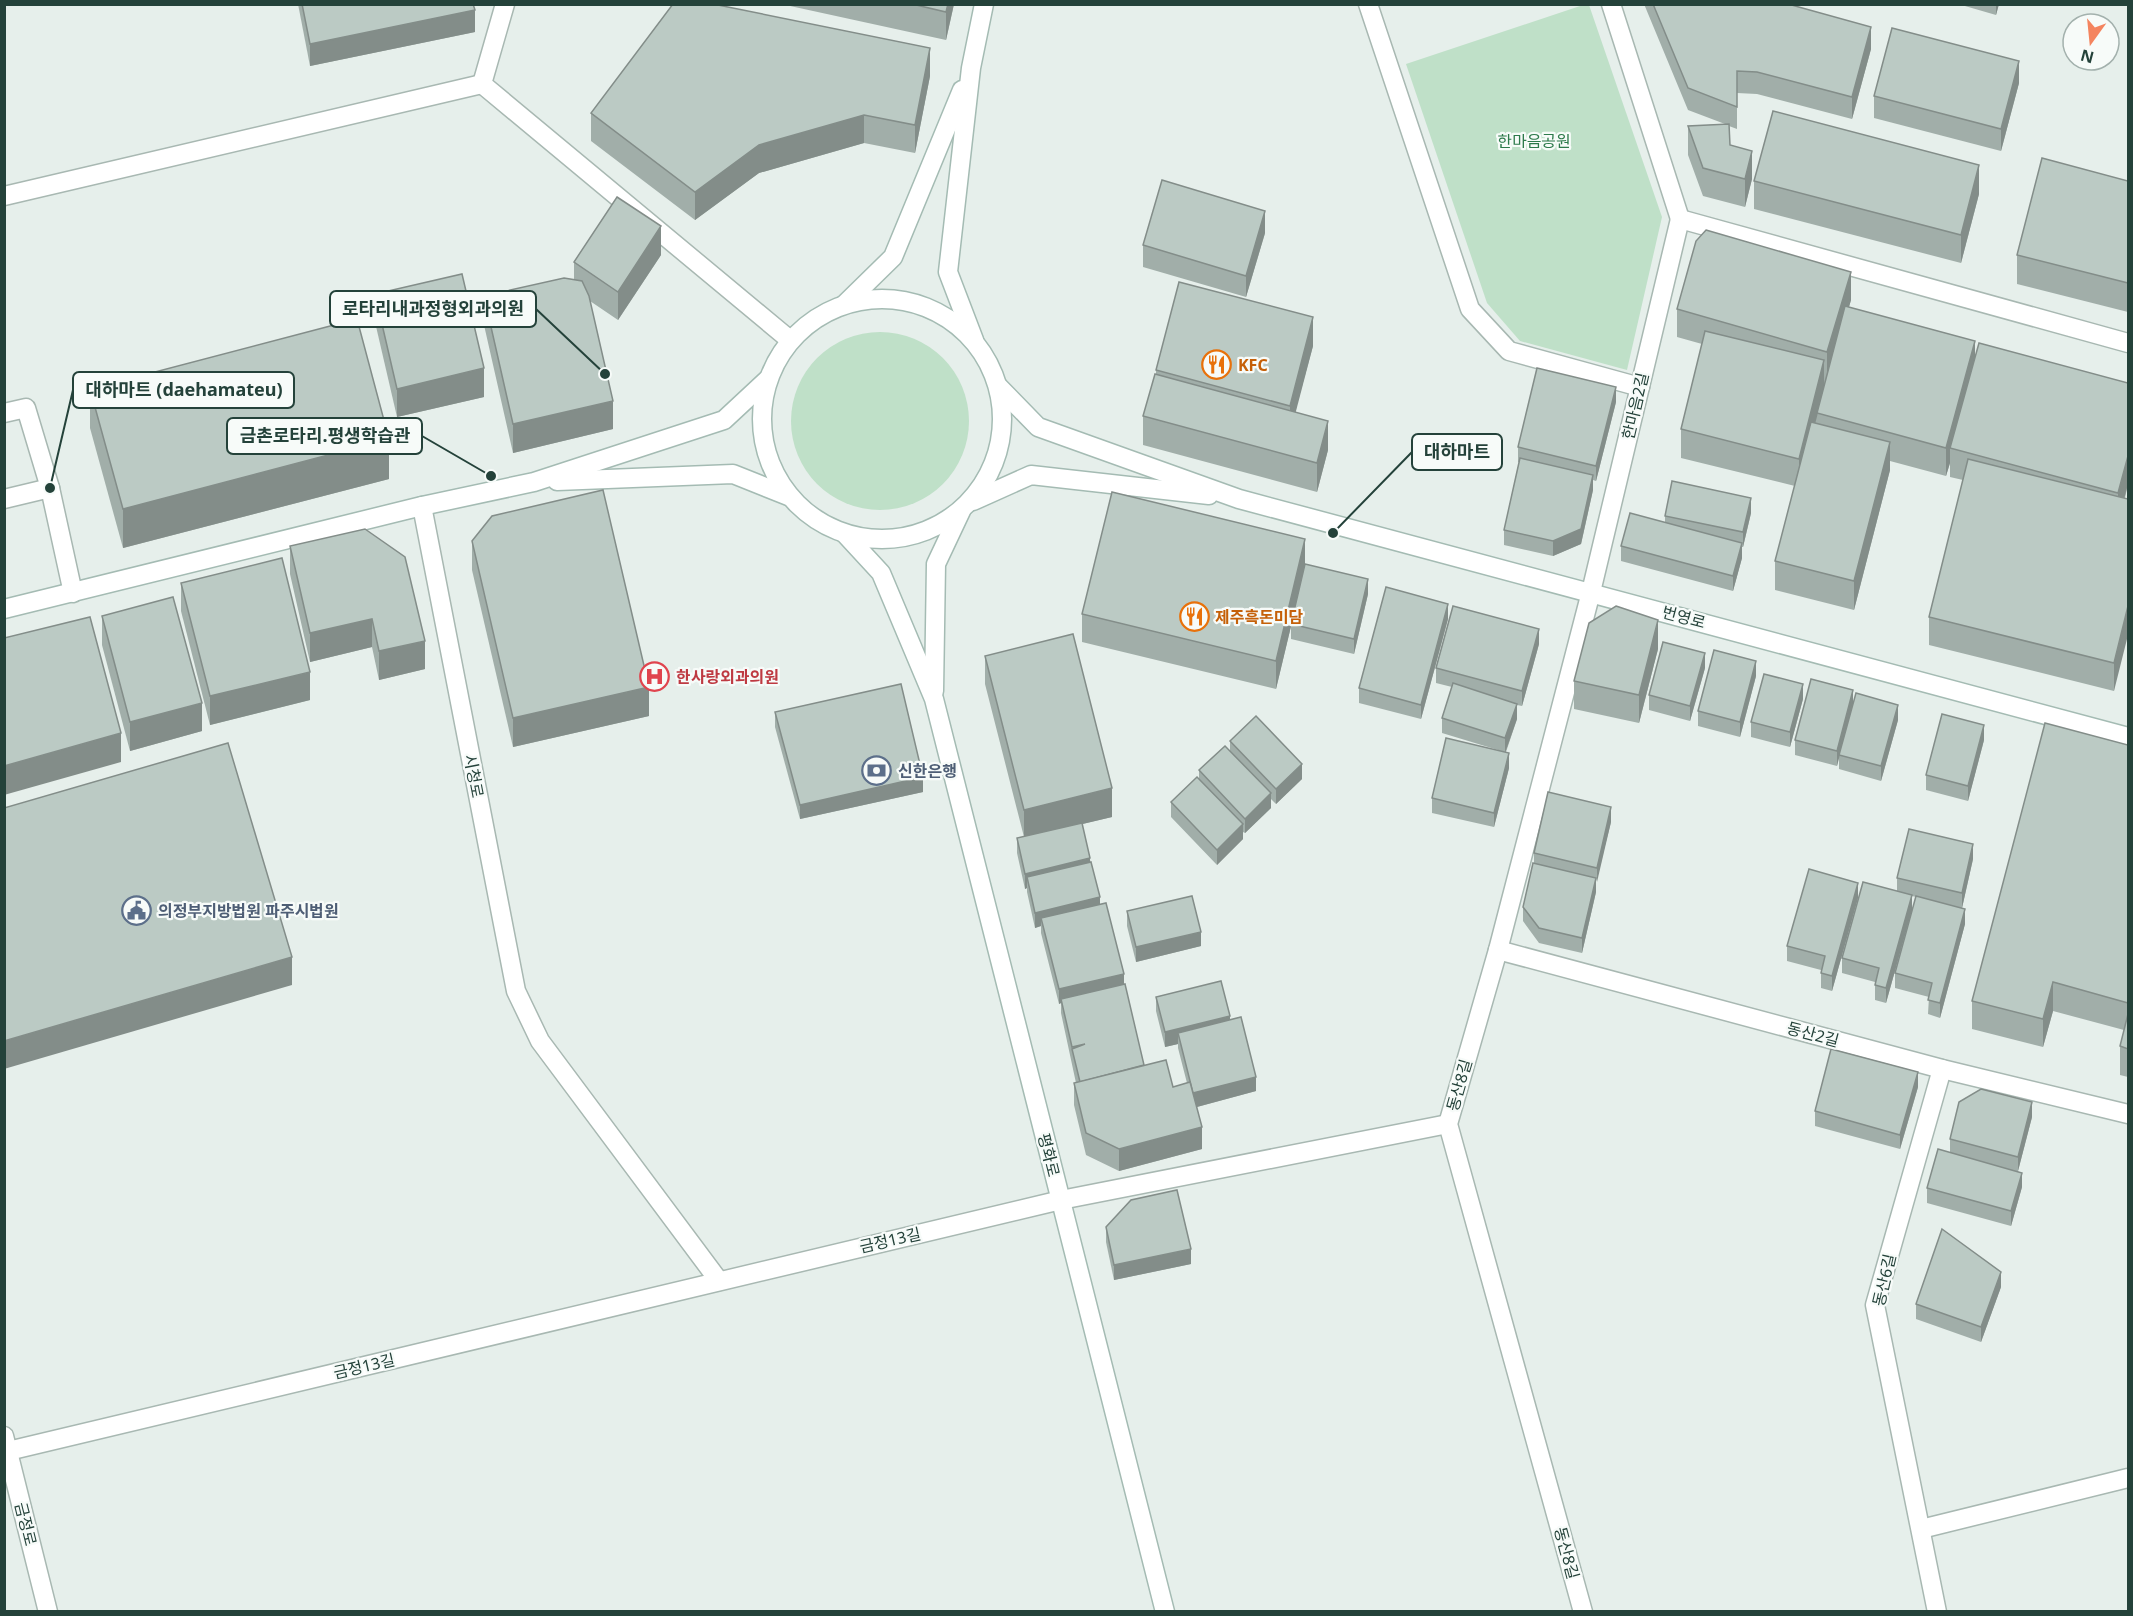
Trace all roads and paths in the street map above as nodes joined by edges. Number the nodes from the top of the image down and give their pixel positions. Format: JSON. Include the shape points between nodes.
{"nodes":[{"id":1,"x":505,"y":4,"type":"edge"},
{"id":2,"x":984,"y":4,"type":"edge"},
{"id":3,"x":1368,"y":4,"type":"edge"},
{"id":4,"x":1611,"y":4,"type":"edge"},
{"id":5,"x":970,"y":68,"type":"junction"},
{"id":6,"x":482,"y":84,"type":"junction"},
{"id":7,"x":4,"y":196,"type":"edge"},
{"id":8,"x":1680,"y":219,"type":"junction"},
{"id":9,"x":845,"y":304,"type":"junction"},
{"id":10,"x":790,"y":340,"type":"junction"},
{"id":11,"x":975,"y":342,"type":"junction"},
{"id":12,"x":2128,"y":343,"type":"edge"},
{"id":13,"x":767,"y":380,"type":"junction"},
{"id":14,"x":998,"y":386,"type":"junction"},
{"id":15,"x":1640,"y":387,"type":"junction"},
{"id":16,"x":4,"y":413,"type":"edge"},
{"id":17,"x":534,"y":482,"type":"junction"},
{"id":18,"x":50,"y":488,"type":"junction"},
{"id":19,"x":788,"y":496,"type":"junction"},
{"id":20,"x":4,"y":499,"type":"edge"},
{"id":21,"x":1239,"y":499,"type":"junction"},
{"id":22,"x":422,"y":506,"type":"junction"},
{"id":23,"x":965,"y":507,"type":"junction"},
{"id":24,"x":845,"y":534,"type":"junction"},
{"id":25,"x":1591,"y":592,"type":"junction"},
{"id":26,"x":73,"y":593,"type":"junction"},
{"id":27,"x":4,"y":609,"type":"edge"},
{"id":28,"x":934,"y":699,"type":"junction"},
{"id":29,"x":2128,"y":737,"type":"edge"},
{"id":30,"x":1498,"y":950,"type":"junction"},
{"id":31,"x":1942,"y":1069,"type":"junction"},
{"id":32,"x":2128,"y":1114,"type":"edge"},
{"id":33,"x":1448,"y":1124,"type":"junction"},
{"id":34,"x":1060,"y":1200,"type":"junction"},
{"id":35,"x":719,"y":1281,"type":"junction"},
{"id":36,"x":6,"y":1447,"type":"edge"},
{"id":37,"x":2128,"y":1478,"type":"edge"},
{"id":38,"x":1921,"y":1529,"type":"junction"},
{"id":39,"x":48,"y":1611,"type":"edge"},
{"id":40,"x":1165,"y":1611,"type":"edge"},
{"id":41,"x":1583,"y":1611,"type":"edge"},
{"id":42,"x":1937,"y":1611,"type":"edge"}],
"edges":[{"from":1,"to":6,"type":"street"},
{"from":2,"to":5,"type":"street"},
{"from":3,"to":15,"type":"street","via":[[1470,309],[1509,351]]},
{"from":4,"to":8,"type":"street"},
{"from":5,"to":9,"type":"street","via":[[892,257]]},
{"from":5,"to":11,"type":"street","via":[[948,272]]},
{"from":6,"to":7,"type":"street"},
{"from":6,"to":10,"type":"street"},
{"from":8,"to":12,"type":"street"},
{"from":8,"to":15,"type":"street","name":"한마음2길"},
{"from":9,"to":10,"type":"street","via":[[815,318]]},
{"from":9,"to":11,"type":"street","via":[[880,299],[916,303],[948,319]]},
{"from":10,"to":13,"type":"street"},
{"from":11,"to":14,"type":"street"},
{"from":13,"to":17,"type":"street","via":[[724,420]]},
{"from":13,"to":19,"type":"street","via":[[760,410],[762,441],[772,470]]},
{"from":14,"to":21,"type":"street","via":[[1038,427]]},
{"from":14,"to":23,"type":"street","via":[[1002,436],[984,484]]},
{"from":15,"to":25,"type":"street","name":"한마음2길"},
{"from":16,"to":18,"type":"street","via":[[26,408]]},
{"from":17,"to":19,"type":"street","via":[[733,474]]},
{"from":17,"to":22,"type":"street"},
{"from":18,"to":20,"type":"street"},
{"from":18,"to":26,"type":"street"},
{"from":19,"to":24,"type":"street","via":[[813,519]]},
{"from":21,"to":23,"type":"street","via":[[1031,475]]},
{"from":21,"to":25,"type":"street","name":"번영로"},
{"from":22,"to":26,"type":"street"},
{"from":22,"to":35,"type":"street","name":"시청로","via":[[516,991],[540,1041]]},
{"from":23,"to":24,"type":"street","via":[[936,527],[907,537],[875,540]]},
{"from":23,"to":28,"type":"street","via":[[936,564]]},
{"from":24,"to":28,"type":"street","via":[[881,573]]},
{"from":25,"to":29,"type":"street","name":"번영로"},
{"from":25,"to":30,"type":"street","name":"동산8길"},
{"from":26,"to":27,"type":"street"},
{"from":28,"to":34,"type":"street","name":"평화로"},
{"from":30,"to":31,"type":"street","name":"동산2길"},
{"from":30,"to":33,"type":"street","name":"동산8길"},
{"from":31,"to":32,"type":"street","name":"동산2길"},
{"from":31,"to":38,"type":"street","name":"동산6길","via":[[1875,1305]]},
{"from":33,"to":34,"type":"street","name":"금정13길"},
{"from":33,"to":41,"type":"street","name":"동산8길"},
{"from":34,"to":35,"type":"street","name":"금정13길"},
{"from":34,"to":40,"type":"street","name":"평화로"},
{"from":35,"to":36,"type":"street","name":"금정13길"},
{"from":36,"to":39,"type":"street","name":"금정로"},
{"from":37,"to":38,"type":"street"},
{"from":38,"to":42,"type":"street","name":"동산6길"}]}
